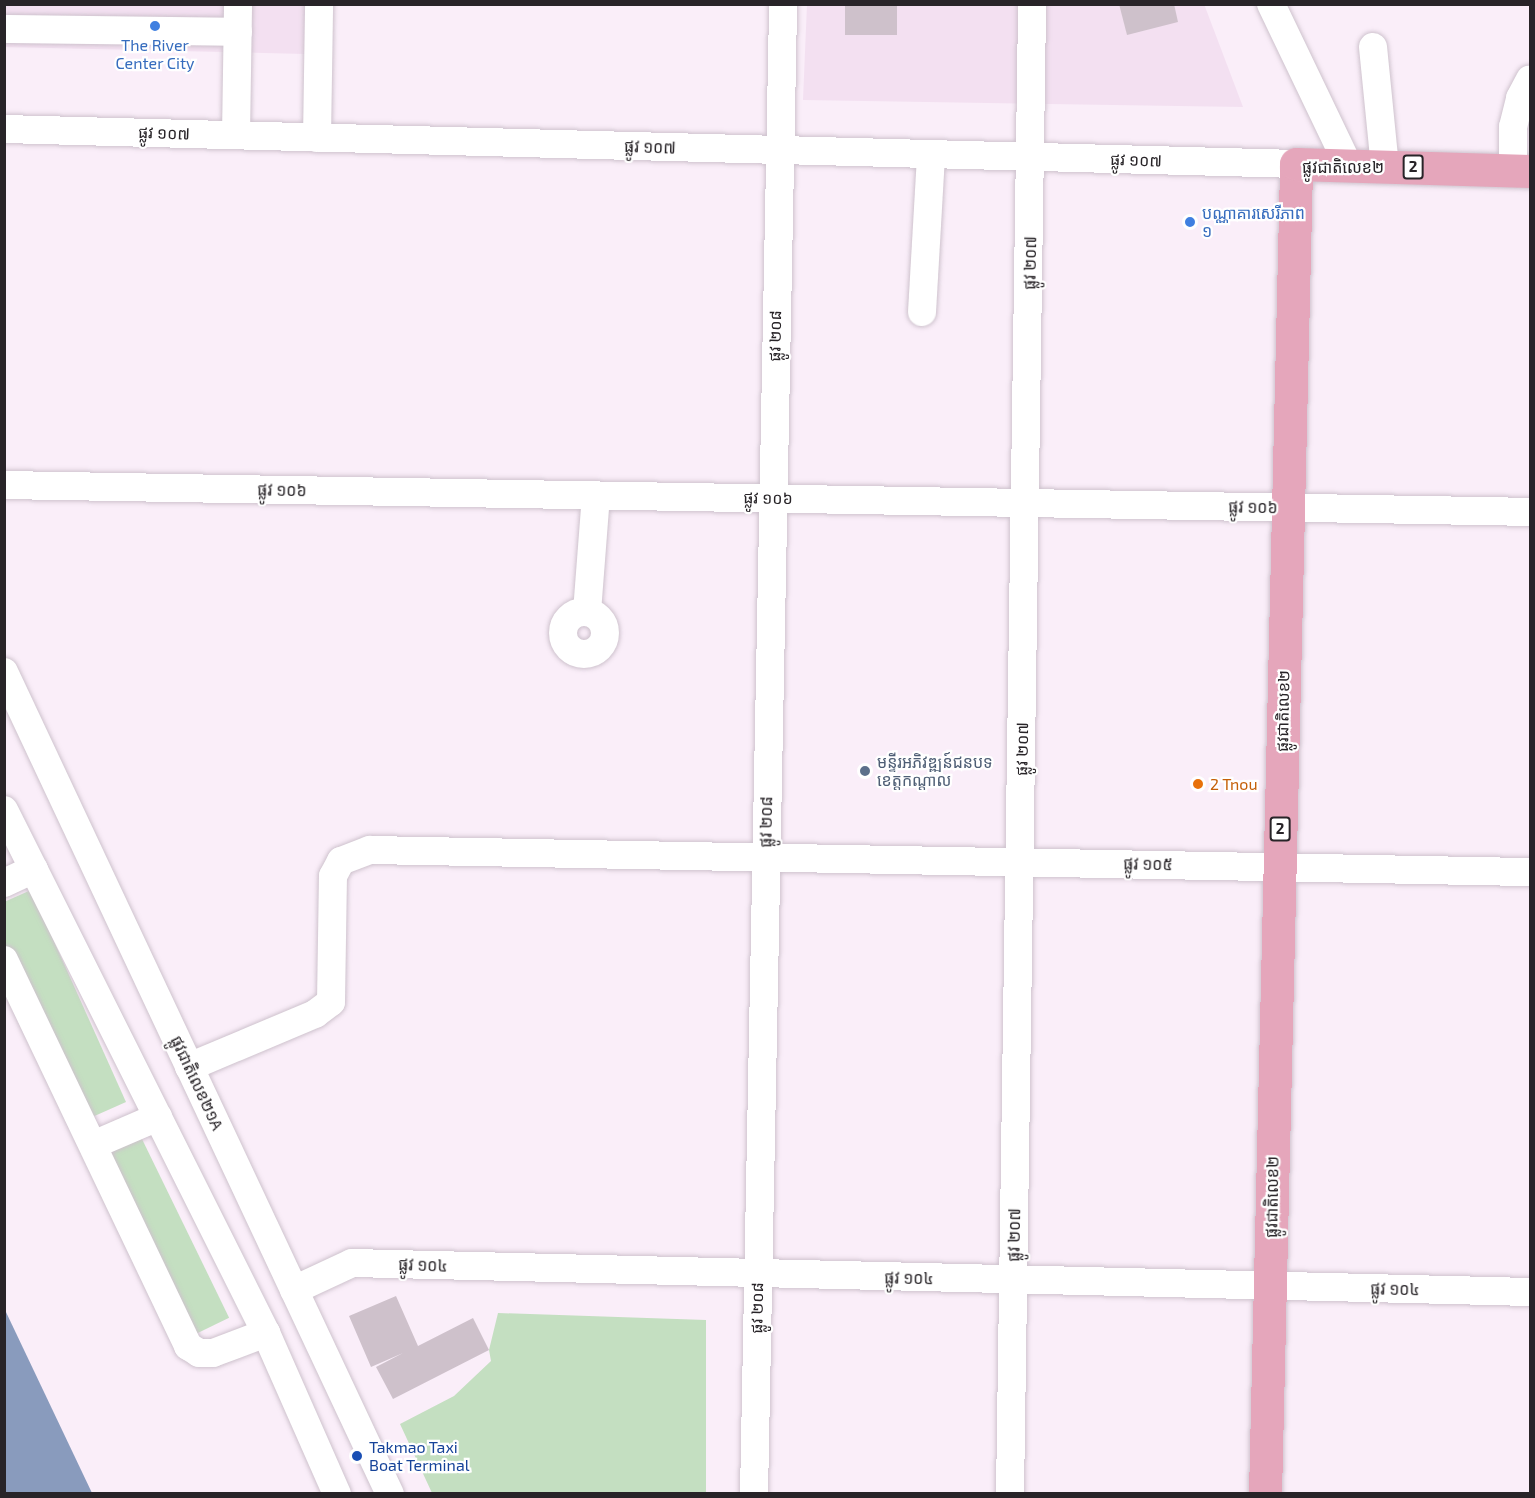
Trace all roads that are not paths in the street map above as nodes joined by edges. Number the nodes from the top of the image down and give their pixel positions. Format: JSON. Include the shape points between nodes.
{"nodes":[{"id":1,"x":319,"y":4,"type":"edge"},
{"id":2,"x":783,"y":4,"type":"edge"},
{"id":3,"x":1032,"y":4,"type":"edge"},
{"id":4,"x":1271,"y":4,"type":"edge"},
{"id":5,"x":238,"y":18,"type":"edge"},
{"id":6,"x":4,"y":29,"type":"edge"},
{"id":7,"x":1373,"y":48,"type":"dead end"},
{"id":8,"x":1530,"y":79,"type":"edge"},
{"id":9,"x":4,"y":129,"type":"edge"},
{"id":10,"x":236,"y":135,"type":"junction"},
{"id":11,"x":317,"y":138,"type":"junction"},
{"id":12,"x":778,"y":150,"type":"junction"},
{"id":13,"x":931,"y":156,"type":"junction"},
{"id":14,"x":1031,"y":157,"type":"junction"},
{"id":15,"x":1296,"y":164,"type":"junction"},
{"id":16,"x":1348,"y":165,"type":"junction"},
{"id":17,"x":1385,"y":167,"type":"junction"},
{"id":18,"x":1522,"y":170,"type":"edge"},
{"id":19,"x":922,"y":312,"type":"dead end"},
{"id":20,"x":4,"y":485,"type":"edge"},
{"id":21,"x":596,"y":495,"type":"junction"},
{"id":22,"x":772,"y":498,"type":"junction"},
{"id":23,"x":1026,"y":503,"type":"junction"},
{"id":24,"x":1288,"y":507,"type":"junction"},
{"id":25,"x":1530,"y":512,"type":"edge"},
{"id":26,"x":587,"y":612,"type":"dead end"},
{"id":27,"x":4,"y":672,"type":"edge"},
{"id":28,"x":4,"y":810,"type":"edge"},
{"id":29,"x":765,"y":855,"type":"junction"},
{"id":30,"x":1020,"y":861,"type":"junction"},
{"id":31,"x":1279,"y":866,"type":"junction"},
{"id":32,"x":34,"y":869,"type":"junction"},
{"id":33,"x":1530,"y":872,"type":"edge"},
{"id":34,"x":4,"y":883,"type":"edge"},
{"id":35,"x":4,"y":960,"type":"edge"},
{"id":36,"x":189,"y":1067,"type":"junction"},
{"id":37,"x":158,"y":1117,"type":"junction"},
{"id":38,"x":93,"y":1145,"type":"junction"},
{"id":39,"x":758,"y":1275,"type":"junction"},
{"id":40,"x":1014,"y":1281,"type":"junction"},
{"id":41,"x":1269,"y":1286,"type":"junction"},
{"id":42,"x":294,"y":1290,"type":"junction"},
{"id":43,"x":1530,"y":1292,"type":"edge"},
{"id":44,"x":266,"y":1333,"type":"junction"},
{"id":45,"x":337,"y":1494,"type":"edge"},
{"id":46,"x":390,"y":1494,"type":"edge"},
{"id":47,"x":754,"y":1494,"type":"edge"},
{"id":48,"x":1010,"y":1494,"type":"edge"},
{"id":49,"x":1265,"y":1494,"type":"edge"}],
"edges":[{"from":1,"to":11,"type":"street"},
{"from":2,"to":12,"type":"street","name":"ផ្លូវ ២០៨"},
{"from":3,"to":14,"type":"street","name":"ផ្លូវ ២០៧"},
{"from":4,"to":16,"type":"street"},
{"from":5,"to":6,"type":"street"},
{"from":5,"to":10,"type":"street"},
{"from":7,"to":17,"type":"street"},
{"from":8,"to":18,"type":"street","via":[[1520,98],[1513,128]]},
{"from":9,"to":10,"type":"street","name":"ផ្លូវ ១០៧"},
{"from":10,"to":11,"type":"street","name":"ផ្លូវ ១០៧"},
{"from":11,"to":12,"type":"street","name":"ផ្លូវ ១០៧"},
{"from":12,"to":13,"type":"street","name":"ផ្លូវ ១០៧"},
{"from":12,"to":22,"type":"street","name":"ផ្លូវ ២០៨"},
{"from":13,"to":14,"type":"street","name":"ផ្លូវ ១០៧"},
{"from":13,"to":19,"type":"street"},
{"from":14,"to":15,"type":"street","name":"ផ្លូវ ១០៧"},
{"from":14,"to":23,"type":"street","name":"ផ្លូវ ២០៧"},
{"from":15,"to":16,"type":"main road","name":"ផ្លូវជាតិលេខ២","number":"2"},
{"from":15,"to":24,"type":"main road","name":"ផ្លូវជាតិលេខ២","number":"2"},
{"from":16,"to":17,"type":"main road","name":"ផ្លូវជាតិលេខ២","number":"2"},
{"from":17,"to":18,"type":"main road","name":"ផ្លូវជាតិលេខ២","number":"2"},
{"from":20,"to":21,"type":"street","name":"ផ្លូវ ១០៦"},
{"from":21,"to":22,"type":"street","name":"ផ្លូវ ១០៦"},
{"from":21,"to":26,"type":"street"},
{"from":22,"to":23,"type":"street","name":"ផ្លូវ ១០៦"},
{"from":22,"to":29,"type":"street","name":"ផ្លូវ ២០៨"},
{"from":23,"to":24,"type":"street","name":"ផ្លូវ ១០៦"},
{"from":23,"to":30,"type":"street","name":"ផ្លូវ ២០៧"},
{"from":24,"to":25,"type":"street","name":"ផ្លូវ ១០៦"},
{"from":24,"to":31,"type":"main road","name":"ផ្លូវជាតិលេខ២","number":"2"},
{"from":27,"to":36,"type":"street","name":"ផ្លូវជាតិលេខ២១A"},
{"from":28,"to":32,"type":"street"},
{"from":29,"to":30,"type":"street","name":"ផ្លូវ ១០៥"},
{"from":29,"to":36,"type":"street","name":"ផ្លូវ ១០៥","via":[[370,850],[341,861],[333,876],[331,1002],[315,1014]]},
{"from":29,"to":39,"type":"street","name":"ផ្លូវ ២០៨"},
{"from":30,"to":31,"type":"street","name":"ផ្លូវ ១០៥"},
{"from":30,"to":40,"type":"street","name":"ផ្លូវ ២០៧"},
{"from":31,"to":33,"type":"street","name":"ផ្លូវ ១០៥"},
{"from":31,"to":41,"type":"main road","name":"ផ្លូវជាតិលេខ២","number":"2"},
{"from":32,"to":34,"type":"street"},
{"from":32,"to":37,"type":"street"},
{"from":35,"to":38,"type":"street"},
{"from":36,"to":42,"type":"street","name":"ផ្លូវជាតិលេខ២១A"},
{"from":37,"to":38,"type":"street"},
{"from":37,"to":44,"type":"street"},
{"from":38,"to":44,"type":"street","via":[[188,1346],[199,1353],[213,1353]]},
{"from":39,"to":40,"type":"street","name":"ផ្លូវ ១០៤"},
{"from":39,"to":42,"type":"street","name":"ផ្លូវ ១០៤","via":[[352,1263]]},
{"from":39,"to":47,"type":"street","name":"ផ្លូវ ២០៨"},
{"from":40,"to":41,"type":"street","name":"ផ្លូវ ១០៤"},
{"from":40,"to":48,"type":"street","name":"ផ្លូវ ២០៧"},
{"from":41,"to":43,"type":"street","name":"ផ្លូវ ១០៤"},
{"from":41,"to":49,"type":"main road","name":"ផ្លូវជាតិលេខ២","number":"2"},
{"from":42,"to":46,"type":"street","name":"ផ្លូវជាតិលេខ២១A"},
{"from":44,"to":45,"type":"street"}]}
